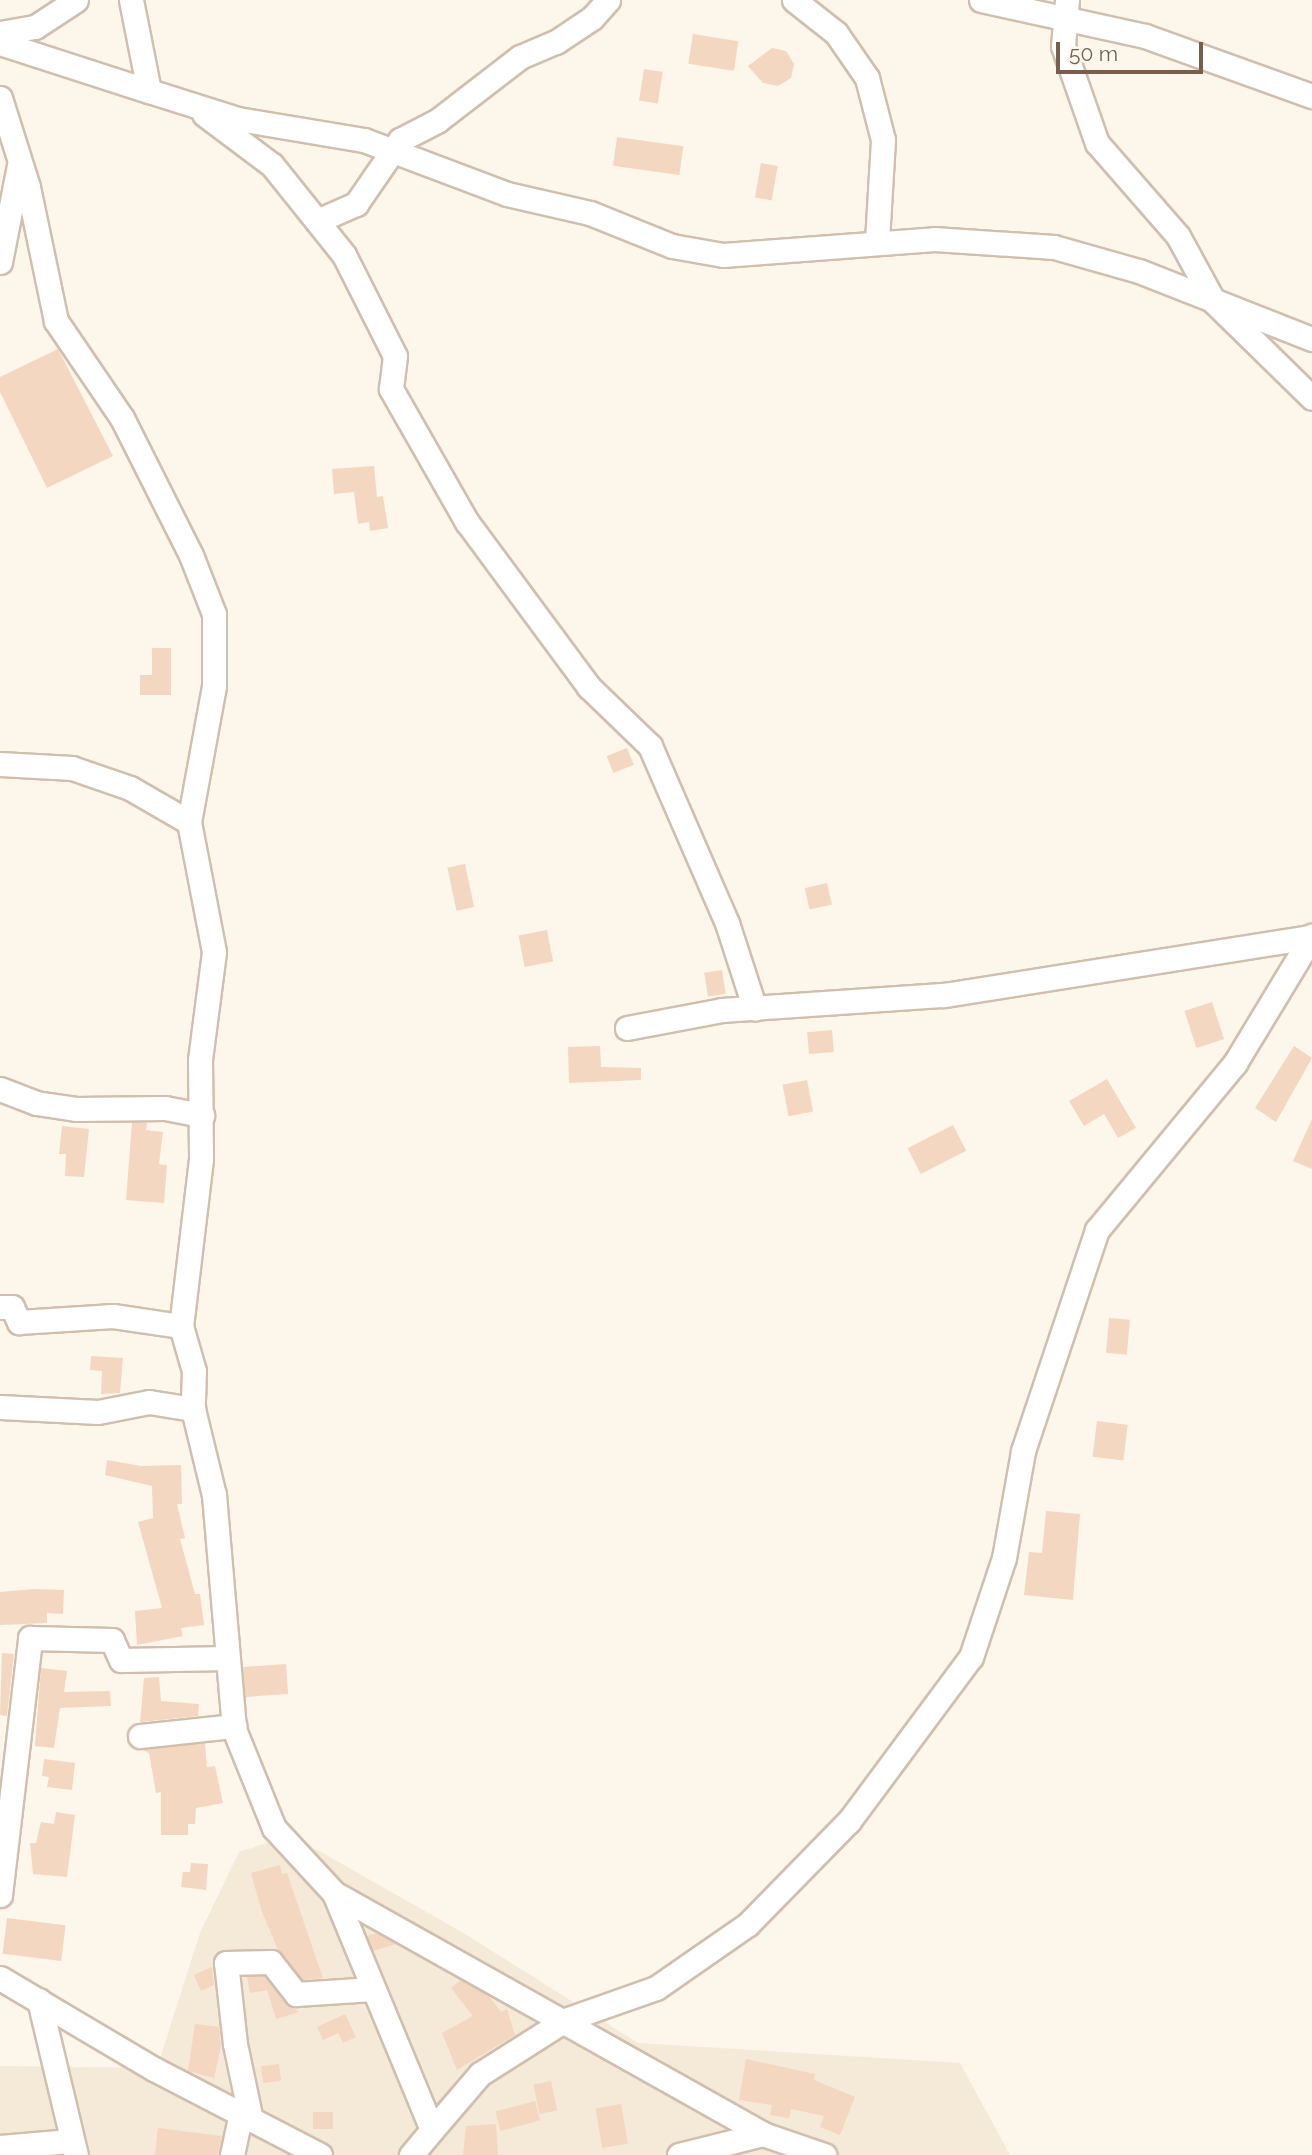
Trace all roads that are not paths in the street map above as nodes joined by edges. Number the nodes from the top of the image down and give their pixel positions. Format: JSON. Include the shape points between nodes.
{"nodes":[{"id":1,"x":76,"y":0,"type":"edge"},
{"id":2,"x":131,"y":0,"type":"edge"},
{"id":3,"x":608,"y":0,"type":"edge"},
{"id":4,"x":794,"y":0,"type":"edge"},
{"id":5,"x":981,"y":0,"type":"edge"},
{"id":6,"x":1066,"y":10,"type":"edge"},
{"id":7,"x":0,"y":33,"type":"edge"},
{"id":8,"x":0,"y":43,"type":"edge"},
{"id":9,"x":149,"y":91,"type":"junction"},
{"id":10,"x":1312,"y":96,"type":"edge"},
{"id":11,"x":0,"y":98,"type":"edge"},
{"id":12,"x":191,"y":104,"type":"junction"},
{"id":13,"x":393,"y":152,"type":"junction"},
{"id":14,"x":20,"y":162,"type":"junction"},
{"id":15,"x":317,"y":221,"type":"junction"},
{"id":16,"x":877,"y":241,"type":"junction"},
{"id":17,"x":0,"y":262,"type":"edge"},
{"id":18,"x":1214,"y":302,"type":"junction"},
{"id":19,"x":1312,"y":339,"type":"edge"},
{"id":20,"x":1312,"y":398,"type":"edge"},
{"id":21,"x":0,"y":764,"type":"edge"},
{"id":22,"x":189,"y":822,"type":"junction"},
{"id":23,"x":1311,"y":937,"type":"edge"},
{"id":24,"x":755,"y":1009,"type":"junction"},
{"id":25,"x":627,"y":1028,"type":"dead end"},
{"id":26,"x":0,"y":1089,"type":"edge"},
{"id":27,"x":202,"y":1115,"type":"junction"},
{"id":28,"x":0,"y":1307,"type":"edge"},
{"id":29,"x":181,"y":1326,"type":"junction"},
{"id":30,"x":0,"y":1407,"type":"edge"},
{"id":31,"x":192,"y":1409,"type":"junction"},
{"id":32,"x":228,"y":1658,"type":"junction"},
{"id":33,"x":233,"y":1726,"type":"junction"},
{"id":34,"x":140,"y":1735,"type":"dead end"},
{"id":35,"x":334,"y":1893,"type":"junction"},
{"id":36,"x":0,"y":1895,"type":"edge"},
{"id":37,"x":0,"y":1978,"type":"edge"},
{"id":38,"x":373,"y":1989,"type":"junction"},
{"id":39,"x":39,"y":2000,"type":"junction"},
{"id":40,"x":565,"y":2020,"type":"junction"},
{"id":41,"x":246,"y":2118,"type":"junction"},
{"id":42,"x":432,"y":2130,"type":"junction"},
{"id":43,"x":764,"y":2134,"type":"junction"},
{"id":44,"x":0,"y":2147,"type":"edge"},
{"id":45,"x":73,"y":2148,"type":"edge"},
{"id":46,"x":309,"y":2153,"type":"edge"},
{"id":47,"x":232,"y":2155,"type":"edge"},
{"id":48,"x":411,"y":2155,"type":"edge"},
{"id":49,"x":679,"y":2155,"type":"edge"},
{"id":50,"x":824,"y":2155,"type":"edge"}],
"edges":[{"from":1,"to":7,"type":"street","via":[[35,27]]},
{"from":2,"to":9,"type":"street"},
{"from":3,"to":13,"type":"street","via":[[592,18],[556,42],[520,57],[437,121],[400,140]]},
{"from":4,"to":16,"type":"street","via":[[836,33],[867,78],[883,140]]},
{"from":5,"to":6,"type":"street"},
{"from":6,"to":10,"type":"street"},
{"from":6,"to":18,"type":"street","via":[[1063,46],[1097,143],[1178,236]]},
{"from":8,"to":9,"type":"street"},
{"from":9,"to":12,"type":"street"},
{"from":11,"to":14,"type":"street"},
{"from":12,"to":13,"type":"street","via":[[238,118],[364,140]]},
{"from":12,"to":15,"type":"street","via":[[272,165]]},
{"from":13,"to":15,"type":"street","via":[[356,204]]},
{"from":13,"to":16,"type":"street","via":[[508,194],[590,213],[672,246],[723,255]]},
{"from":14,"to":17,"type":"street"},
{"from":14,"to":22,"type":"street","via":[[56,321],[122,418],[191,555],[214,614],[214,686]]},
{"from":15,"to":24,"type":"street","via":[[344,255],[381,325],[395,356],[391,389],[467,522],[589,687],[650,746],[727,923]]},
{"from":16,"to":18,"type":"street","via":[[934,239],[1054,247],[1139,271]]},
{"from":18,"to":19,"type":"street"},
{"from":18,"to":20,"type":"street"},
{"from":21,"to":22,"type":"street","via":[[72,768],[130,788]]},
{"from":22,"to":27,"type":"street","via":[[214,952],[200,1060]]},
{"from":23,"to":24,"type":"street","via":[[944,995]]},
{"from":23,"to":40,"type":"street","via":[[1235,1063],[1097,1230],[1023,1451],[1004,1558],[971,1657],[849,1821],[748,1924],[656,1988]]},
{"from":24,"to":25,"type":"street","via":[[722,1010]]},
{"from":26,"to":27,"type":"street","via":[[36,1103],[76,1109],[165,1108]]},
{"from":27,"to":29,"type":"street"},
{"from":28,"to":29,"type":"street","via":[[12,1307],[19,1322],[113,1316]]},
{"from":29,"to":31,"type":"street","via":[[194,1371]]},
{"from":30,"to":31,"type":"street","via":[[98,1412],[149,1402]]},
{"from":31,"to":32,"type":"street","via":[[214,1495]]},
{"from":32,"to":33,"type":"street"},
{"from":32,"to":36,"type":"street","via":[[121,1660],[112,1640],[30,1638]]},
{"from":33,"to":34,"type":"street"},
{"from":33,"to":35,"type":"street","via":[[274,1828]]},
{"from":35,"to":38,"type":"street"},
{"from":35,"to":40,"type":"street"},
{"from":37,"to":39,"type":"street"},
{"from":38,"to":41,"type":"street","via":[[296,1994],[271,1962],[226,1963]]},
{"from":38,"to":42,"type":"street"},
{"from":39,"to":41,"type":"street"},
{"from":39,"to":45,"type":"street"},
{"from":40,"to":42,"type":"street","via":[[480,2074]]},
{"from":40,"to":43,"type":"street"},
{"from":41,"to":46,"type":"street"},
{"from":41,"to":47,"type":"street"},
{"from":42,"to":48,"type":"street"},
{"from":43,"to":49,"type":"street"},
{"from":43,"to":50,"type":"street"},
{"from":44,"to":45,"type":"street"}]}
